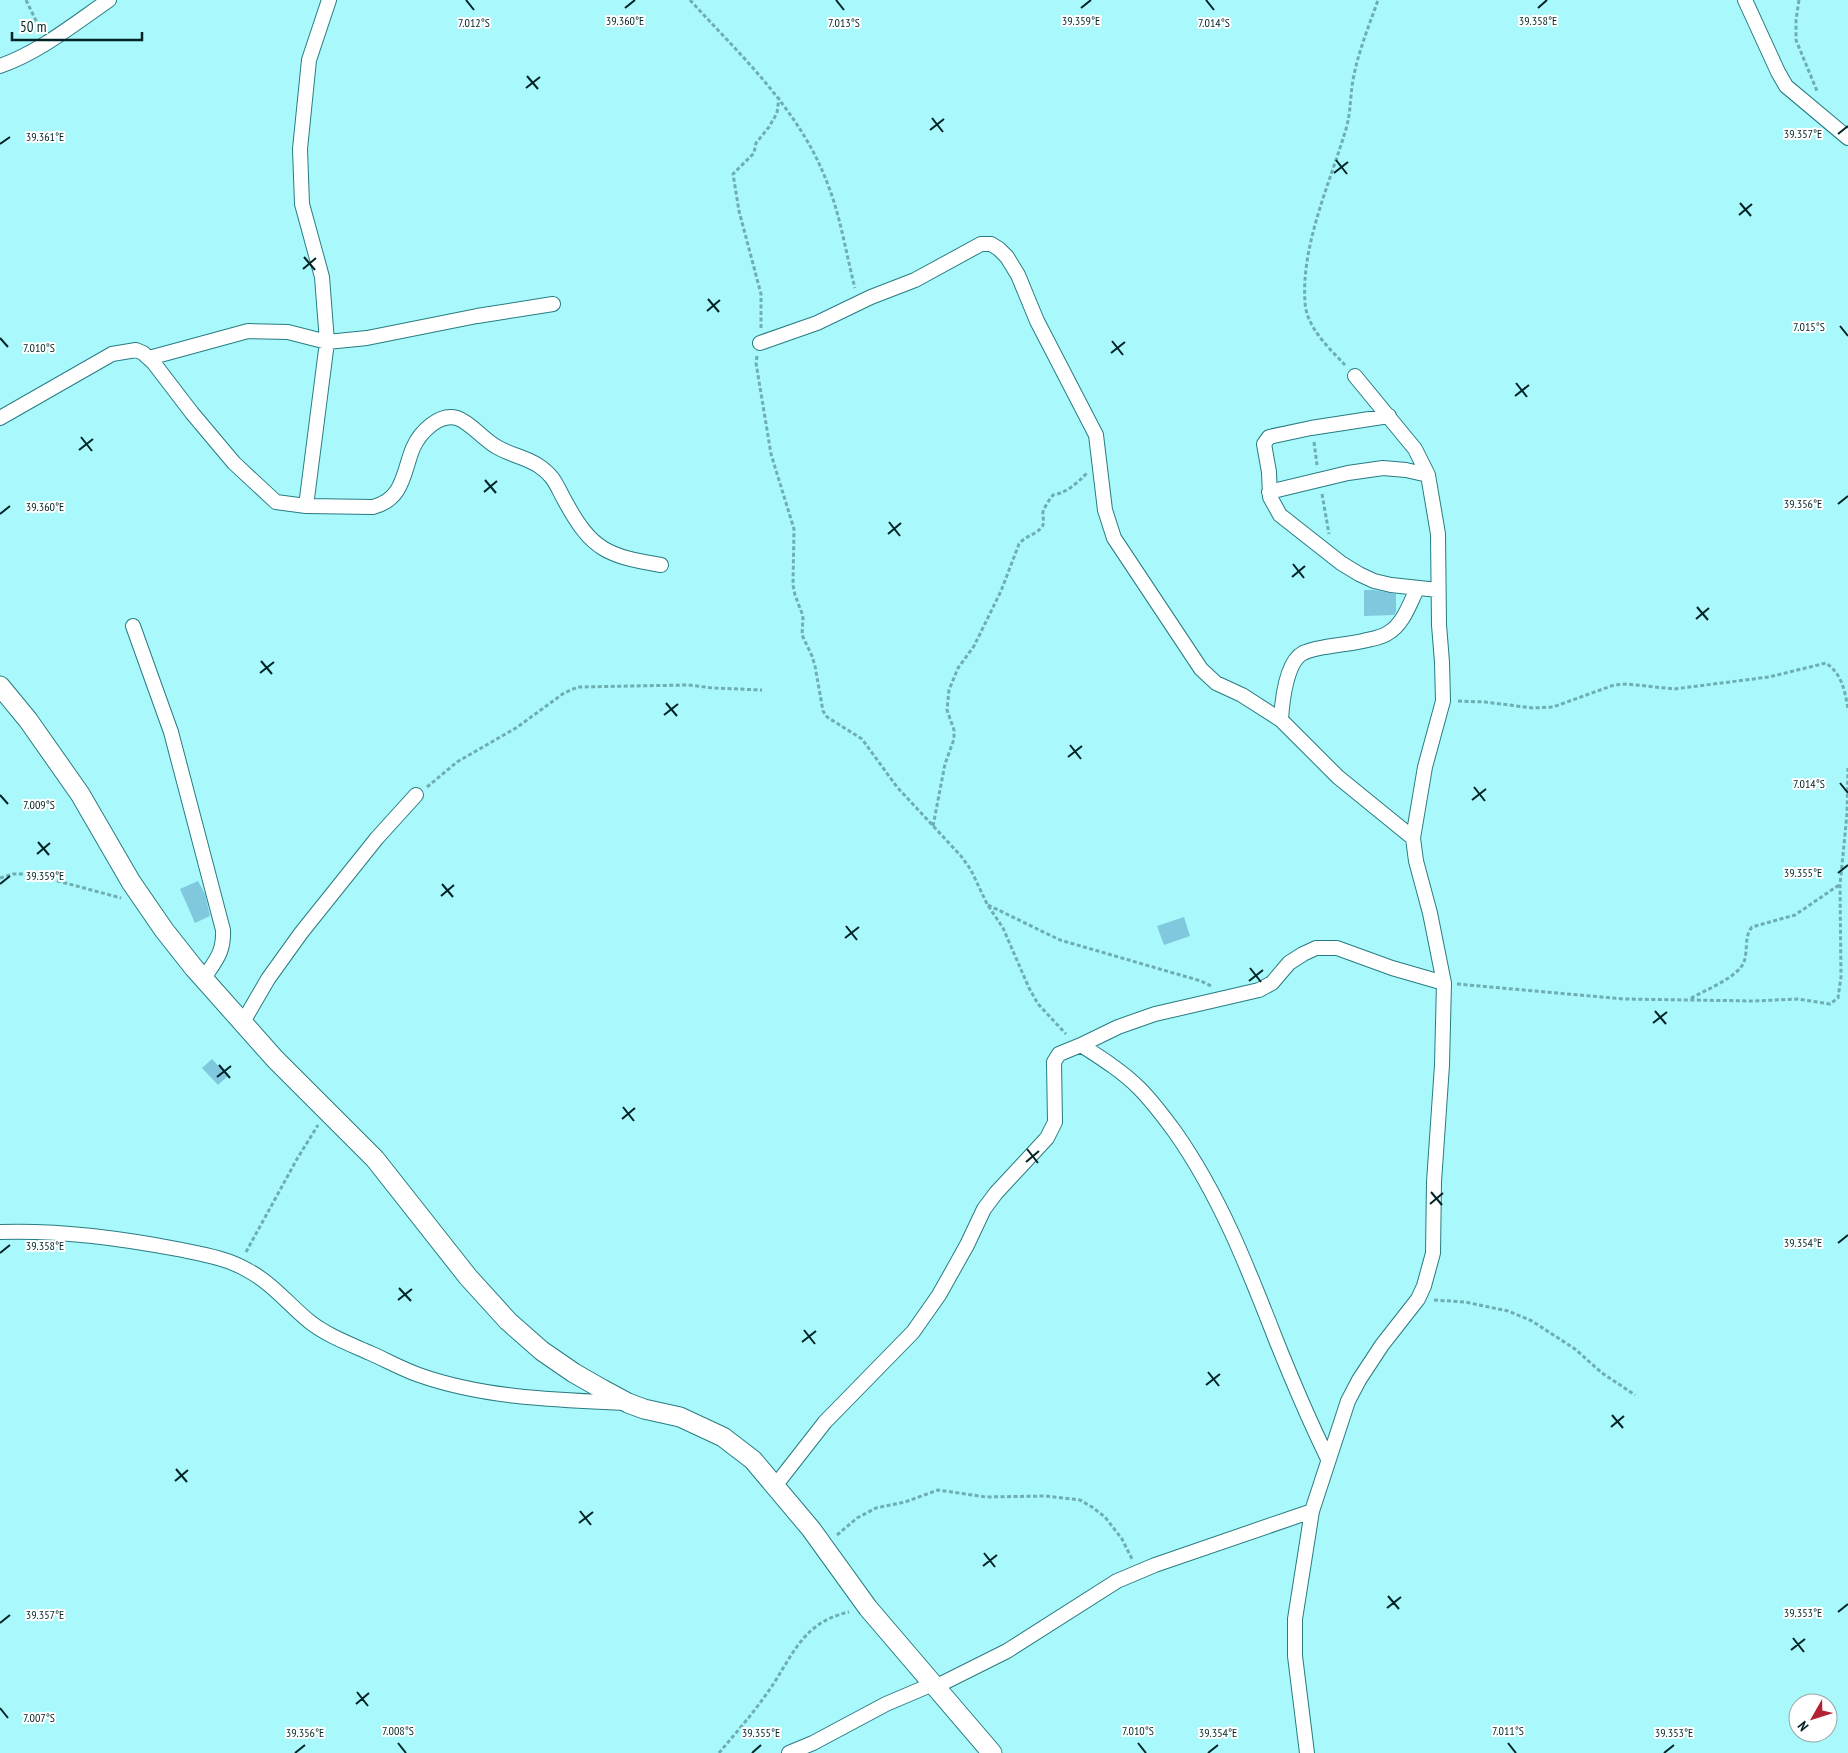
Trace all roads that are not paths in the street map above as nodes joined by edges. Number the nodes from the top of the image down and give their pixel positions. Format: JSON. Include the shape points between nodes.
{"nodes":[{"id":1,"x":109,"y":0,"type":"edge"},
{"id":2,"x":329,"y":0,"type":"edge"},
{"id":3,"x":1745,"y":0,"type":"edge"},
{"id":4,"x":0,"y":66,"type":"edge"},
{"id":5,"x":1848,"y":138,"type":"edge"},
{"id":6,"x":553,"y":304,"type":"dead end"},
{"id":7,"x":327,"y":342,"type":"junction"},
{"id":8,"x":760,"y":343,"type":"road end"},
{"id":9,"x":149,"y":358,"type":"junction"},
{"id":10,"x":1356,"y":376,"type":"road end"},
{"id":11,"x":1389,"y":416,"type":"junction"},
{"id":12,"x":0,"y":418,"type":"edge"},
{"id":13,"x":1428,"y":475,"type":"junction"},
{"id":14,"x":1269,"y":492,"type":"junction"},
{"id":15,"x":306,"y":506,"type":"junction"},
{"id":16,"x":661,"y":565,"type":"dead end"},
{"id":17,"x":1417,"y":589,"type":"junction"},
{"id":18,"x":1438,"y":590,"type":"junction"},
{"id":19,"x":133,"y":626,"type":"dead end"},
{"id":20,"x":0,"y":686,"type":"edge"},
{"id":21,"x":1281,"y":720,"type":"junction"},
{"id":22,"x":416,"y":795,"type":"road end"},
{"id":23,"x":1413,"y":838,"type":"junction"},
{"id":24,"x":204,"y":978,"type":"junction"},
{"id":25,"x":1444,"y":983,"type":"junction"},
{"id":26,"x":243,"y":1022,"type":"junction"},
{"id":27,"x":1081,"y":1045,"type":"junction"},
{"id":28,"x":0,"y":1232,"type":"edge"},
{"id":29,"x":628,"y":1403,"type":"junction"},
{"id":30,"x":1328,"y":1459,"type":"junction"},
{"id":31,"x":775,"y":1486,"type":"junction"},
{"id":32,"x":1312,"y":1511,"type":"junction"},
{"id":33,"x":933,"y":1684,"type":"junction"},
{"id":34,"x":790,"y":1753,"type":"edge"},
{"id":35,"x":992,"y":1753,"type":"edge"},
{"id":36,"x":1307,"y":1753,"type":"edge"}],
"edges":[{"from":1,"to":4,"type":"street","via":[[30,54]]},
{"from":2,"to":7,"type":"street","via":[[309,60],[300,149],[302,204],[322,277]]},
{"from":3,"to":5,"type":"street","via":[[1782,80]]},
{"from":6,"to":7,"type":"street","via":[[367,338]]},
{"from":7,"to":9,"type":"street","via":[[288,332],[248,331]]},
{"from":7,"to":15,"type":"street"},
{"from":8,"to":21,"type":"street","via":[[817,323],[915,280],[981,244],[991,244],[999,249],[1018,275],[1096,435],[1106,517],[1114,538],[1201,669],[1216,683]]},
{"from":9,"to":12,"type":"street","via":[[136,350],[112,354]]},
{"from":9,"to":15,"type":"street","via":[[218,446],[265,493],[276,502]]},
{"from":10,"to":11,"type":"street"},
{"from":11,"to":13,"type":"street","via":[[1415,449]]},
{"from":11,"to":14,"type":"street","via":[[1269,437],[1264,444]]},
{"from":13,"to":14,"type":"street","via":[[1383,468]]},
{"from":13,"to":18,"type":"street","via":[[1438,534]]},
{"from":14,"to":17,"type":"street","via":[[1280,515],[1359,574],[1374,581]]},
{"from":15,"to":16,"type":"street","via":[[373,507],[382,504],[398,490],[414,446],[423,433],[435,422],[447,417],[459,418],[495,446],[531,460],[555,479],[575,519],[603,549],[630,560]]},
{"from":17,"to":18,"type":"street"},
{"from":17,"to":21,"type":"street","via":[[1400,621],[1389,633],[1302,654],[1292,667],[1282,698]]},
{"from":18,"to":23,"type":"street","via":[[1443,701],[1425,767]]},
{"from":19,"to":24,"type":"street","via":[[171,732],[223,930],[220,955]]},
{"from":20,"to":24,"type":"street","via":[[80,794],[131,882],[164,930]]},
{"from":21,"to":23,"type":"street","via":[[1338,777]]},
{"from":22,"to":26,"type":"street","via":[[301,933],[268,979]]},
{"from":23,"to":25,"type":"street"},
{"from":24,"to":26,"type":"street"},
{"from":25,"to":27,"type":"street","via":[[1337,948],[1316,948],[1289,962],[1272,983],[1259,990],[1155,1014]]},
{"from":25,"to":30,"type":"street","via":[[1432,1253],[1424,1286],[1359,1380],[1348,1400]]},
{"from":26,"to":29,"type":"street","via":[[375,1159],[468,1277],[508,1320],[574,1374]]},
{"from":27,"to":30,"type":"street","via":[[1139,1088],[1165,1118],[1202,1174],[1245,1259]]},
{"from":27,"to":31,"type":"street","via":[[1059,1054],[1054,1062],[1055,1122],[1047,1138],[984,1209],[967,1245],[918,1325],[825,1422]]},
{"from":28,"to":29,"type":"street","via":[[92,1237],[196,1253],[238,1266],[269,1284],[322,1331],[417,1374],[477,1390],[551,1400]]},
{"from":29,"to":31,"type":"street","via":[[680,1417],[723,1437],[753,1460]]},
{"from":30,"to":32,"type":"street"},
{"from":31,"to":33,"type":"street","via":[[811,1528],[868,1608]]},
{"from":32,"to":33,"type":"street","via":[[1117,1581],[1000,1655],[952,1680],[937,1686]]},
{"from":32,"to":36,"type":"street","via":[[1294,1619],[1295,1656]]},
{"from":33,"to":34,"type":"street"},
{"from":33,"to":35,"type":"street"}]}
